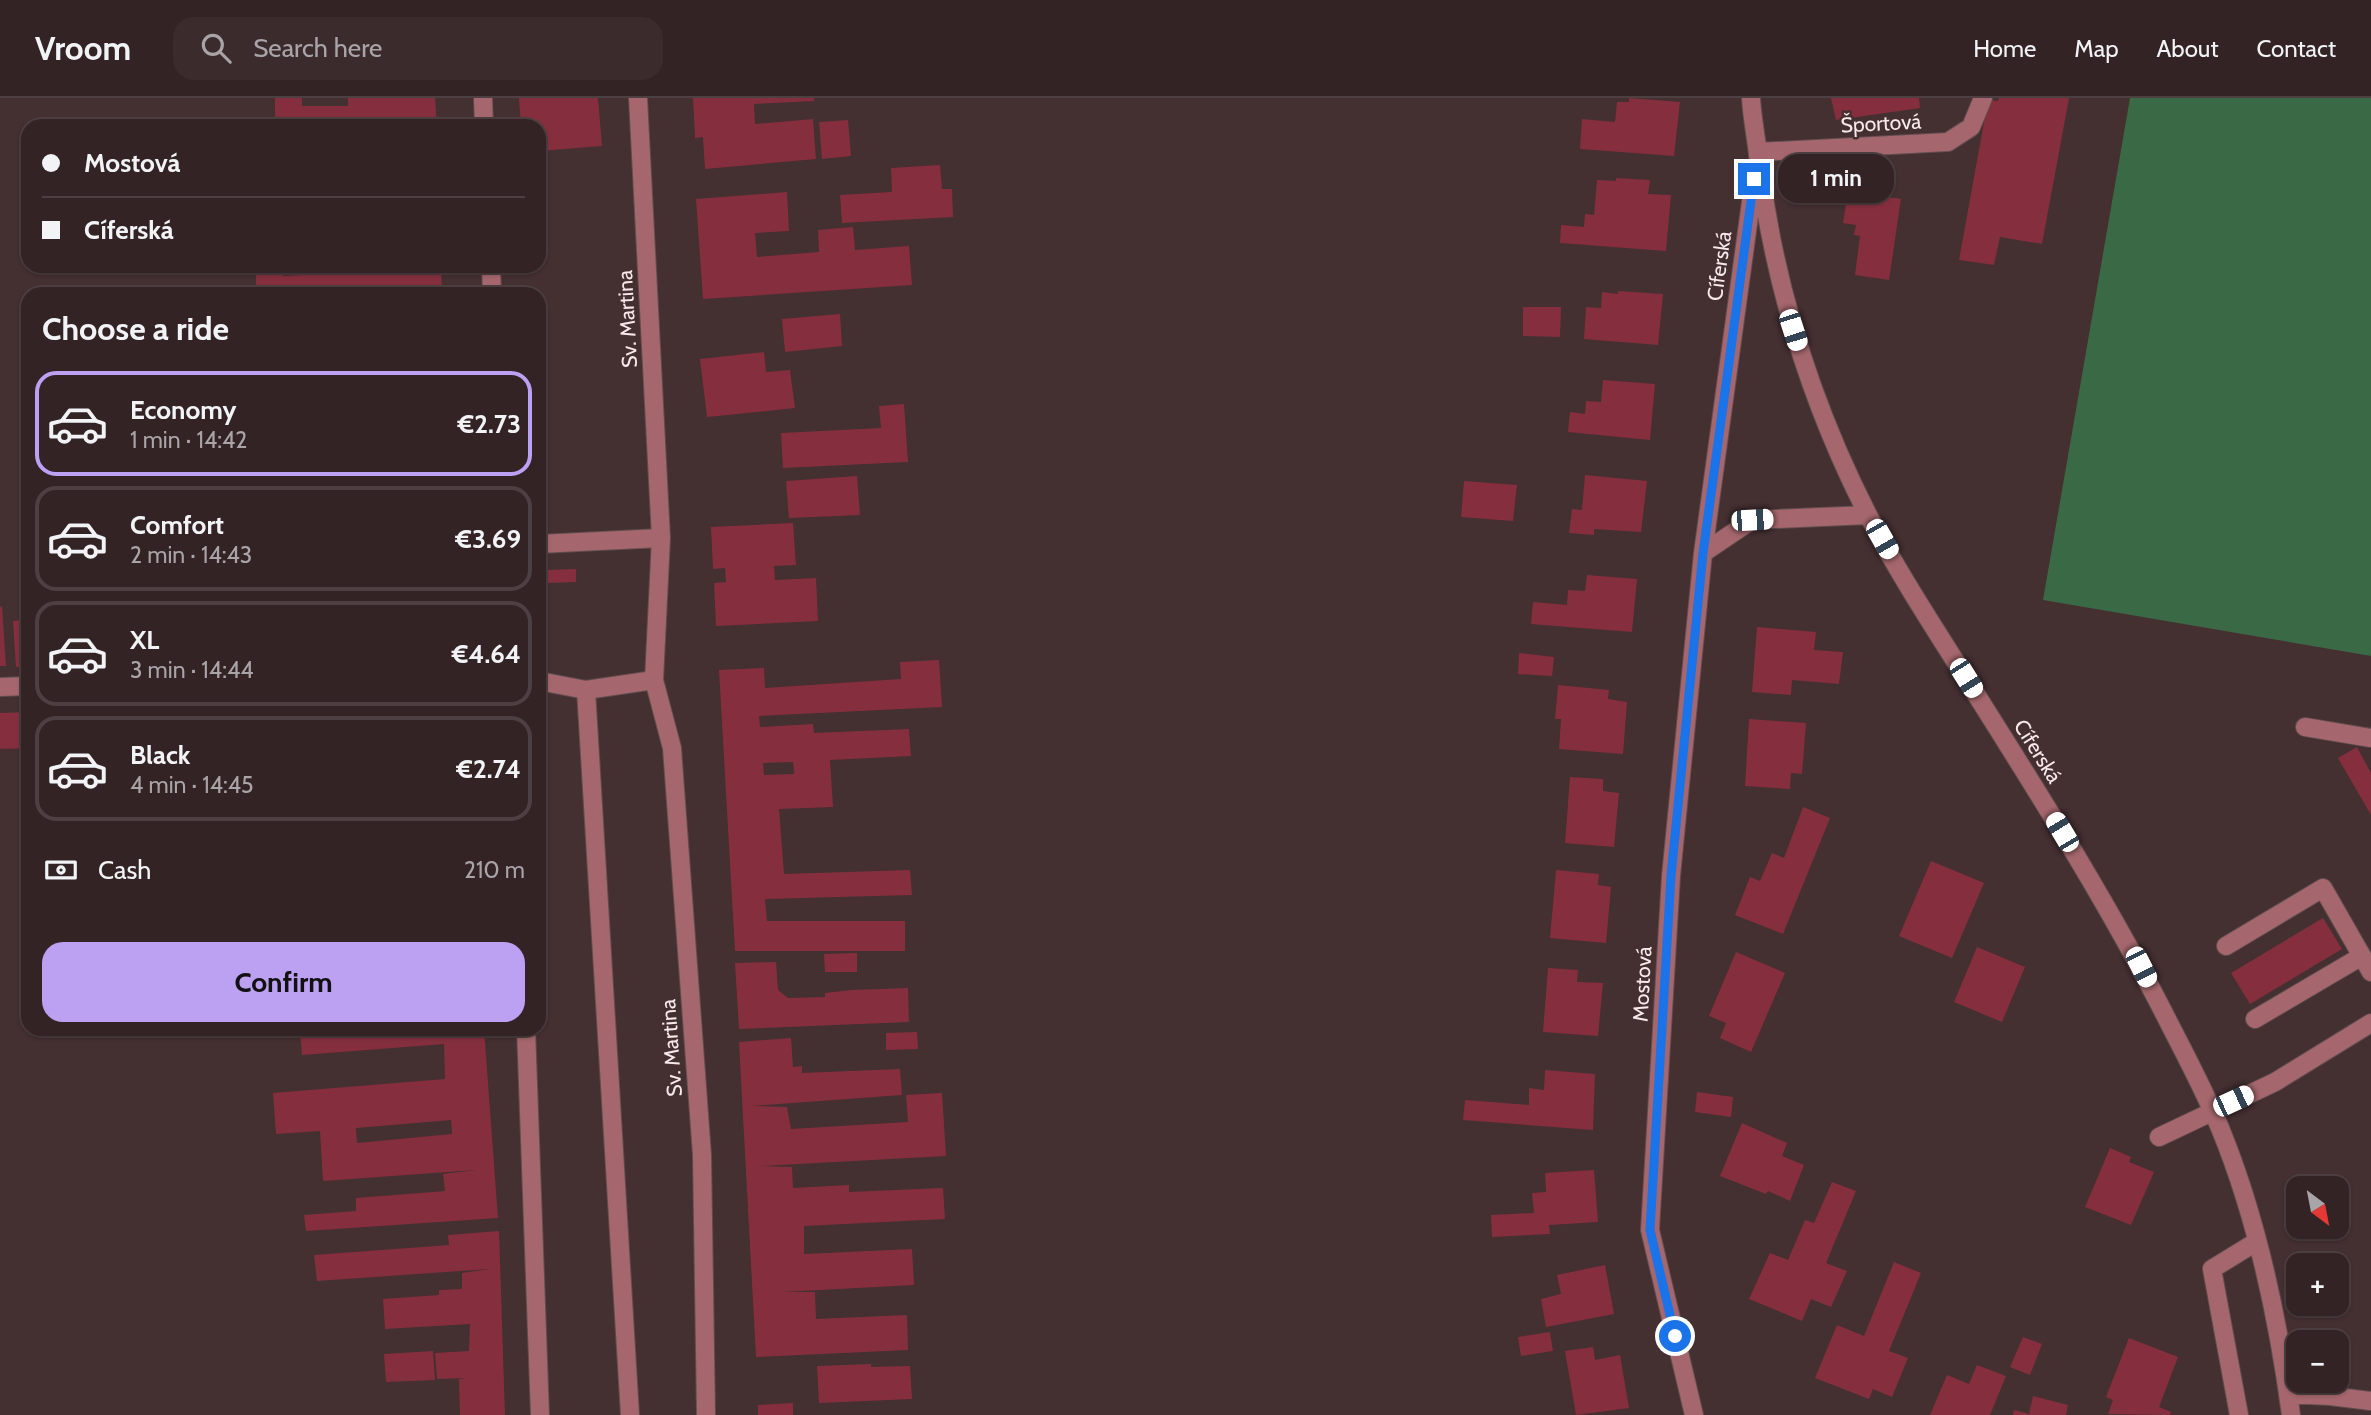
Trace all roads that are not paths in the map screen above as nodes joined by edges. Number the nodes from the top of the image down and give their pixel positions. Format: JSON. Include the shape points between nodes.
{"nodes":[{"id":1,"x":483,"y":98,"type":"edge"},
{"id":2,"x":638,"y":98,"type":"edge"},
{"id":3,"x":1751,"y":98,"type":"edge"},
{"id":4,"x":1983,"y":98,"type":"edge"},
{"id":5,"x":484,"y":119,"type":"edge"},
{"id":6,"x":1758,"y":152,"type":"junction"},
{"id":7,"x":1868,"y":515,"type":"junction"},
{"id":8,"x":662,"y":538,"type":"junction"},
{"id":9,"x":546,"y":544,"type":"edge"},
{"id":10,"x":1703,"y":553,"type":"junction"},
{"id":11,"x":653,"y":680,"type":"junction"},
{"id":12,"x":546,"y":682,"type":"edge"},
{"id":13,"x":21,"y":686,"type":"edge"},
{"id":14,"x":0,"y":687,"type":"edge"},
{"id":15,"x":586,"y":690,"type":"junction"},
{"id":16,"x":2305,"y":727,"type":"dead end"},
{"id":17,"x":2371,"y":738,"type":"edge"},
{"id":18,"x":2226,"y":946,"type":"dead end"},
{"id":19,"x":2362,"y":956,"type":"junction"},
{"id":20,"x":2371,"y":972,"type":"edge"},
{"id":21,"x":2255,"y":1019,"type":"dead end"},
{"id":22,"x":2371,"y":1023,"type":"edge"},
{"id":23,"x":526,"y":1036,"type":"edge"},
{"id":24,"x":2212,"y":1111,"type":"junction"},
{"id":25,"x":2159,"y":1137,"type":"dead end"},
{"id":26,"x":2256,"y":1242,"type":"junction"},
{"id":27,"x":2288,"y":1394,"type":"junction"},
{"id":28,"x":2371,"y":1401,"type":"edge"},
{"id":29,"x":540,"y":1415,"type":"edge"},
{"id":30,"x":630,"y":1415,"type":"edge"},
{"id":31,"x":706,"y":1415,"type":"edge"},
{"id":32,"x":1694,"y":1415,"type":"edge"},
{"id":33,"x":2239,"y":1415,"type":"edge"},
{"id":34,"x":2291,"y":1415,"type":"edge"}],
"edges":[{"from":1,"to":5,"type":"street"},
{"from":2,"to":8,"type":"street","name":"Sv. Martina"},
{"from":3,"to":6,"type":"street","name":"Cíferská"},
{"from":4,"to":6,"type":"street","name":"Športová","via":[[1971,127],[1948,142]]},
{"from":6,"to":7,"type":"street","name":"Cíferská","via":[[1767,223],[1793,330],[1824,421]]},
{"from":6,"to":10,"type":"street","name":"Cíferská"},
{"from":7,"to":10,"type":"street","via":[[1752,520]]},
{"from":7,"to":24,"type":"street","name":"Cíferská","via":[[2141,967]]},
{"from":8,"to":9,"type":"street"},
{"from":8,"to":11,"type":"street","name":"Sv. Martina"},
{"from":10,"to":32,"type":"street","name":"Mostová","via":[[1671,876],[1650,1230]]},
{"from":11,"to":15,"type":"street"},
{"from":11,"to":31,"type":"street","name":"Sv. Martina","via":[[672,748],[702,1155]]},
{"from":12,"to":15,"type":"street"},
{"from":13,"to":14,"type":"street"},
{"from":15,"to":30,"type":"street"},
{"from":16,"to":17,"type":"street"},
{"from":18,"to":19,"type":"street","via":[[2323,888]]},
{"from":19,"to":20,"type":"street"},
{"from":19,"to":21,"type":"street"},
{"from":22,"to":24,"type":"street","via":[[2275,1082]]},
{"from":23,"to":29,"type":"street"},
{"from":24,"to":25,"type":"street"},
{"from":24,"to":26,"type":"street","name":"Cíferská"},
{"from":26,"to":27,"type":"street","name":"Cíferská"},
{"from":26,"to":33,"type":"street","via":[[2212,1269]]},
{"from":27,"to":28,"type":"street"},
{"from":27,"to":34,"type":"street","name":"Cíferská"}]}
